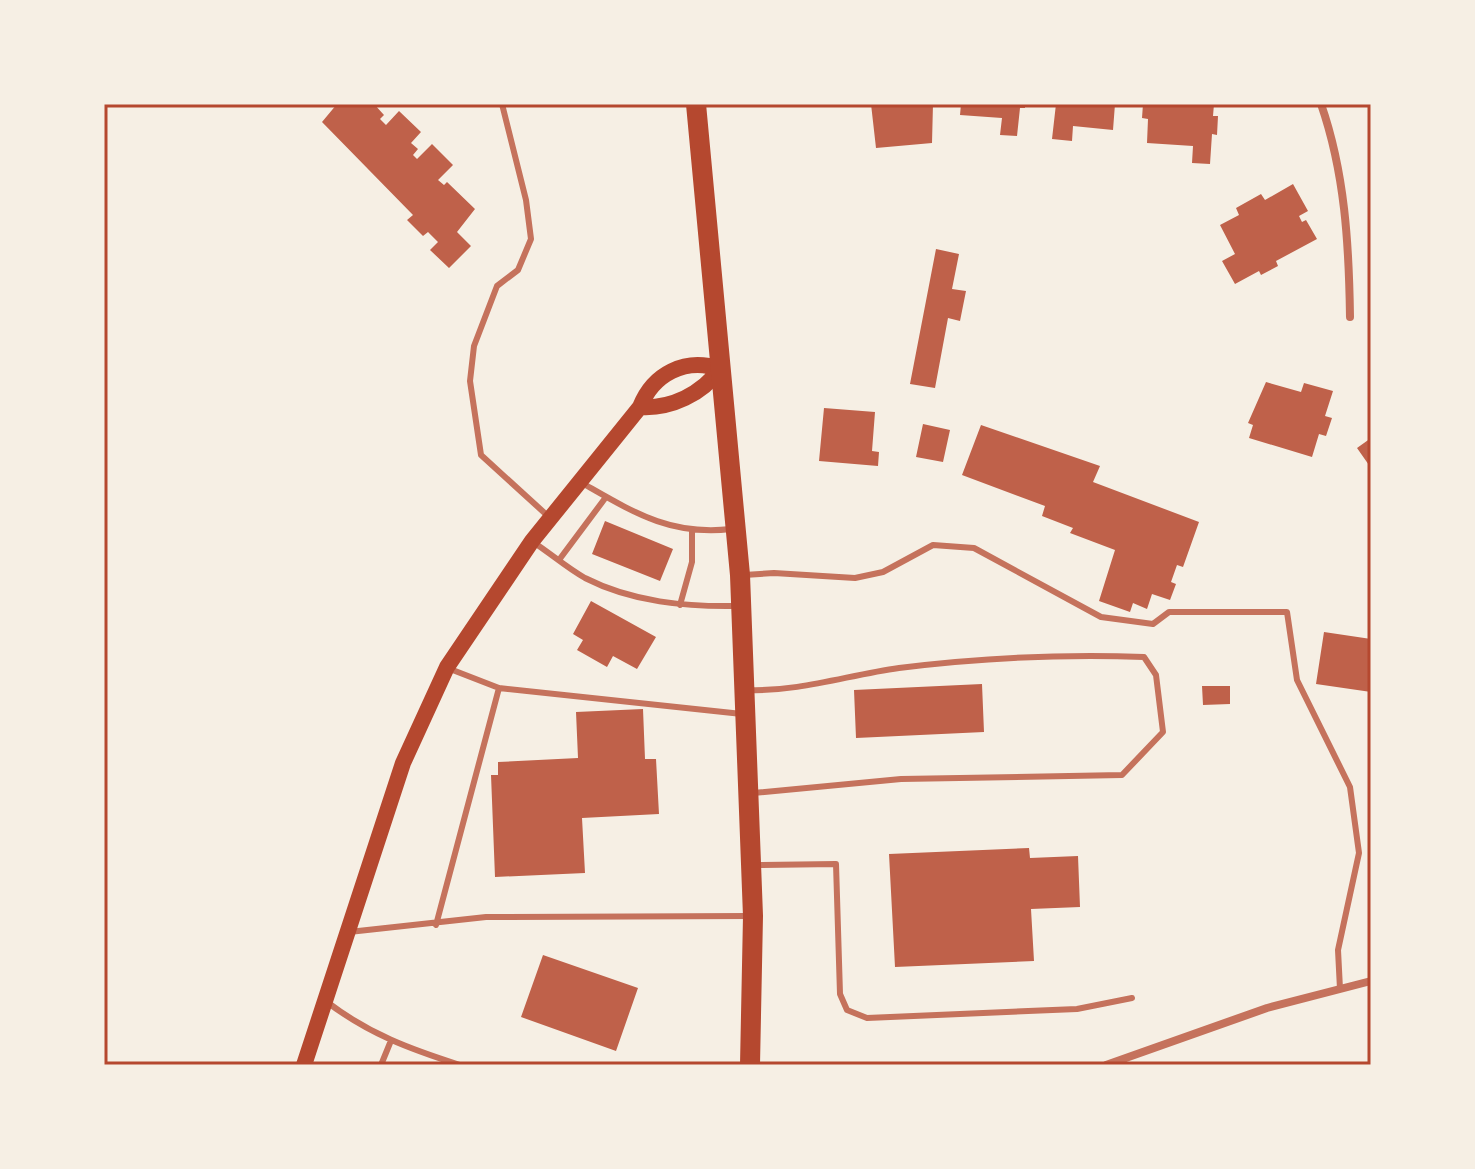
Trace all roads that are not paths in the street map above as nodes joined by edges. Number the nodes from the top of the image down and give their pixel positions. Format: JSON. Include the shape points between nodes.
{"nodes":[{"id":1,"x":502,"y":104,"type":"edge"},
{"id":2,"x":696,"y":104,"type":"edge"},
{"id":3,"x":1321,"y":104,"type":"edge"},
{"id":4,"x":1350,"y":317,"type":"dead end"},
{"id":5,"x":720,"y":369,"type":"junction"},
{"id":6,"x":640,"y":407,"type":"junction"},
{"id":7,"x":578,"y":481,"type":"junction"},
{"id":8,"x":606,"y":497,"type":"junction"},
{"id":9,"x":550,"y":518,"type":"junction"},
{"id":10,"x":737,"y":528,"type":"junction"},
{"id":11,"x":692,"y":531,"type":"junction"},
{"id":12,"x":532,"y":541,"type":"junction"},
{"id":13,"x":559,"y":560,"type":"junction"},
{"id":14,"x":740,"y":575,"type":"junction"},
{"id":15,"x":680,"y":605,"type":"junction"},
{"id":16,"x":742,"y":606,"type":"junction"},
{"id":17,"x":447,"y":667,"type":"junction"},
{"id":18,"x":499,"y":688,"type":"junction"},
{"id":19,"x":745,"y":690,"type":"junction"},
{"id":20,"x":747,"y":714,"type":"junction"},
{"id":21,"x":749,"y":793,"type":"junction"},
{"id":22,"x":751,"y":865,"type":"junction"},
{"id":23,"x":753,"y":916,"type":"junction"},
{"id":24,"x":436,"y":925,"type":"junction"},
{"id":25,"x":348,"y":932,"type":"junction"},
{"id":26,"x":1371,"y":981,"type":"edge"},
{"id":27,"x":1340,"y":989,"type":"junction"},
{"id":28,"x":1132,"y":998,"type":"dead end"},
{"id":29,"x":326,"y":1002,"type":"junction"},
{"id":30,"x":390,"y":1043,"type":"junction"},
{"id":31,"x":304,"y":1065,"type":"edge"},
{"id":32,"x":381,"y":1065,"type":"edge"},
{"id":33,"x":460,"y":1065,"type":"edge"},
{"id":34,"x":750,"y":1065,"type":"edge"},
{"id":35,"x":1106,"y":1065,"type":"edge"}],
"edges":[{"from":1,"to":9,"type":"lane","via":[[531,239],[518,270],[497,286],[474,346],[470,381],[481,455]]},
{"from":2,"to":5,"type":"highway"},
{"from":3,"to":4,"type":"street","via":[[1349,236]]},
{"from":5,"to":6,"type":"main road","via":[[690,397]]},
{"from":5,"to":6,"type":"main road","via":[[698,364],[671,370],[654,382]]},
{"from":5,"to":10,"type":"highway"},
{"from":6,"to":7,"type":"main road"},
{"from":7,"to":8,"type":"lane"},
{"from":7,"to":9,"type":"main road"},
{"from":8,"to":11,"type":"lane","via":[[632,512]]},
{"from":8,"to":13,"type":"lane"},
{"from":9,"to":12,"type":"main road"},
{"from":10,"to":11,"type":"lane"},
{"from":10,"to":14,"type":"highway"},
{"from":11,"to":15,"type":"lane","via":[[692,562]]},
{"from":12,"to":13,"type":"lane"},
{"from":12,"to":17,"type":"main road"},
{"from":13,"to":15,"type":"lane","via":[[585,578],[651,601]]},
{"from":14,"to":16,"type":"highway"},
{"from":14,"to":27,"type":"lane","via":[[855,578],[883,572],[933,545],[974,548],[1101,617],[1153,624],[1169,612],[1287,612],[1297,680],[1350,787],[1359,853],[1338,950]]},
{"from":15,"to":16,"type":"lane"},
{"from":16,"to":19,"type":"highway"},
{"from":17,"to":18,"type":"lane"},
{"from":17,"to":25,"type":"main road","via":[[403,763]]},
{"from":18,"to":20,"type":"lane"},
{"from":18,"to":24,"type":"lane"},
{"from":19,"to":20,"type":"highway"},
{"from":19,"to":21,"type":"lane","via":[[782,691],[899,668],[1070,654],[1144,657],[1156,675],[1163,732],[1122,775],[901,779]]},
{"from":20,"to":21,"type":"highway"},
{"from":21,"to":22,"type":"highway"},
{"from":22,"to":23,"type":"highway"},
{"from":22,"to":28,"type":"lane","via":[[836,864],[840,994],[847,1010],[867,1018],[1077,1009]]},
{"from":23,"to":24,"type":"lane","via":[[486,917]]},
{"from":23,"to":34,"type":"highway"},
{"from":24,"to":25,"type":"lane"},
{"from":25,"to":29,"type":"main road"},
{"from":26,"to":27,"type":"street"},
{"from":27,"to":35,"type":"street","via":[[1267,1008]]},
{"from":29,"to":30,"type":"lane"},
{"from":29,"to":31,"type":"main road"},
{"from":30,"to":32,"type":"lane"},
{"from":30,"to":33,"type":"lane"}]}
